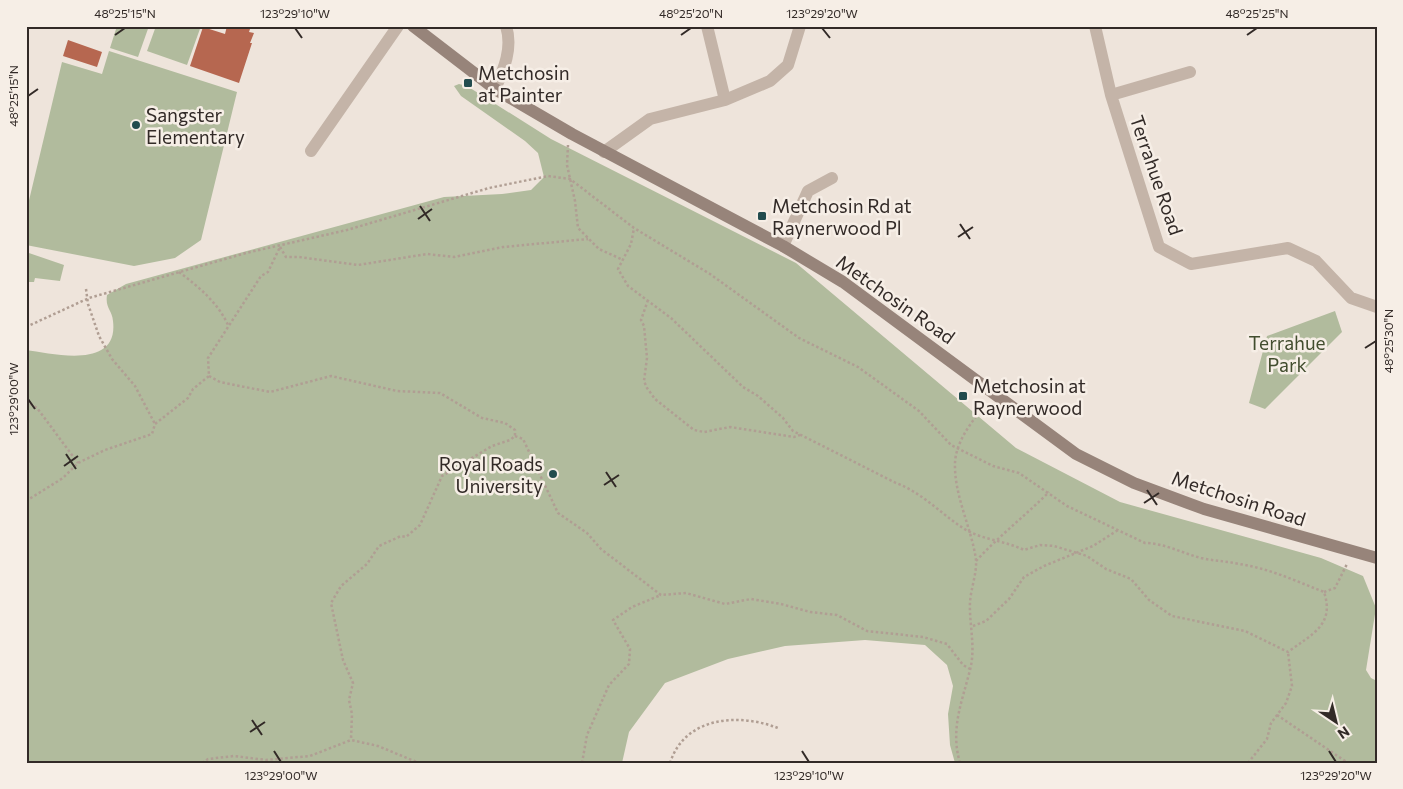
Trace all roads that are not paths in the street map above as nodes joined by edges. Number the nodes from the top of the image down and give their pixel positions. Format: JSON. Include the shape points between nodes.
{"nodes":[{"id":1,"x":398,"y":26,"type":"edge"},
{"id":2,"x":413,"y":26,"type":"edge"},
{"id":3,"x":506,"y":26,"type":"edge"},
{"id":4,"x":707,"y":26,"type":"edge"},
{"id":5,"x":800,"y":26,"type":"edge"},
{"id":6,"x":1095,"y":26,"type":"edge"},
{"id":7,"x":1190,"y":72,"type":"dead end"},
{"id":8,"x":495,"y":88,"type":"junction"},
{"id":9,"x":1111,"y":95,"type":"junction"},
{"id":10,"x":725,"y":100,"type":"junction"},
{"id":11,"x":311,"y":151,"type":"dead end"},
{"id":12,"x":604,"y":152,"type":"junction"},
{"id":13,"x":832,"y":178,"type":"dead end"},
{"id":14,"x":783,"y":246,"type":"junction"},
{"id":15,"x":1377,"y":307,"type":"edge"},
{"id":16,"x":1377,"y":558,"type":"edge"}],
"edges":[{"from":1,"to":11,"type":"street"},
{"from":2,"to":8,"type":"main road","name":"Metchosin Road"},
{"from":3,"to":8,"type":"street","via":[[509,46],[504,69]]},
{"from":4,"to":10,"type":"street"},
{"from":5,"to":10,"type":"street","via":[[788,65],[770,81]]},
{"from":6,"to":9,"type":"street","name":"Terrahue Road"},
{"from":7,"to":9,"type":"street"},
{"from":8,"to":12,"type":"main road","name":"Metchosin Road"},
{"from":9,"to":15,"type":"street","name":"Terrahue Road","via":[[1159,247],[1191,264],[1288,248],[1316,261],[1351,298]]},
{"from":10,"to":12,"type":"street","via":[[650,119]]},
{"from":12,"to":14,"type":"main road","name":"Metchosin Road"},
{"from":13,"to":14,"type":"street","via":[[808,191]]},
{"from":14,"to":16,"type":"main road","name":"Metchosin Road","via":[[843,282],[1076,454],[1134,483],[1204,509]]}]}
